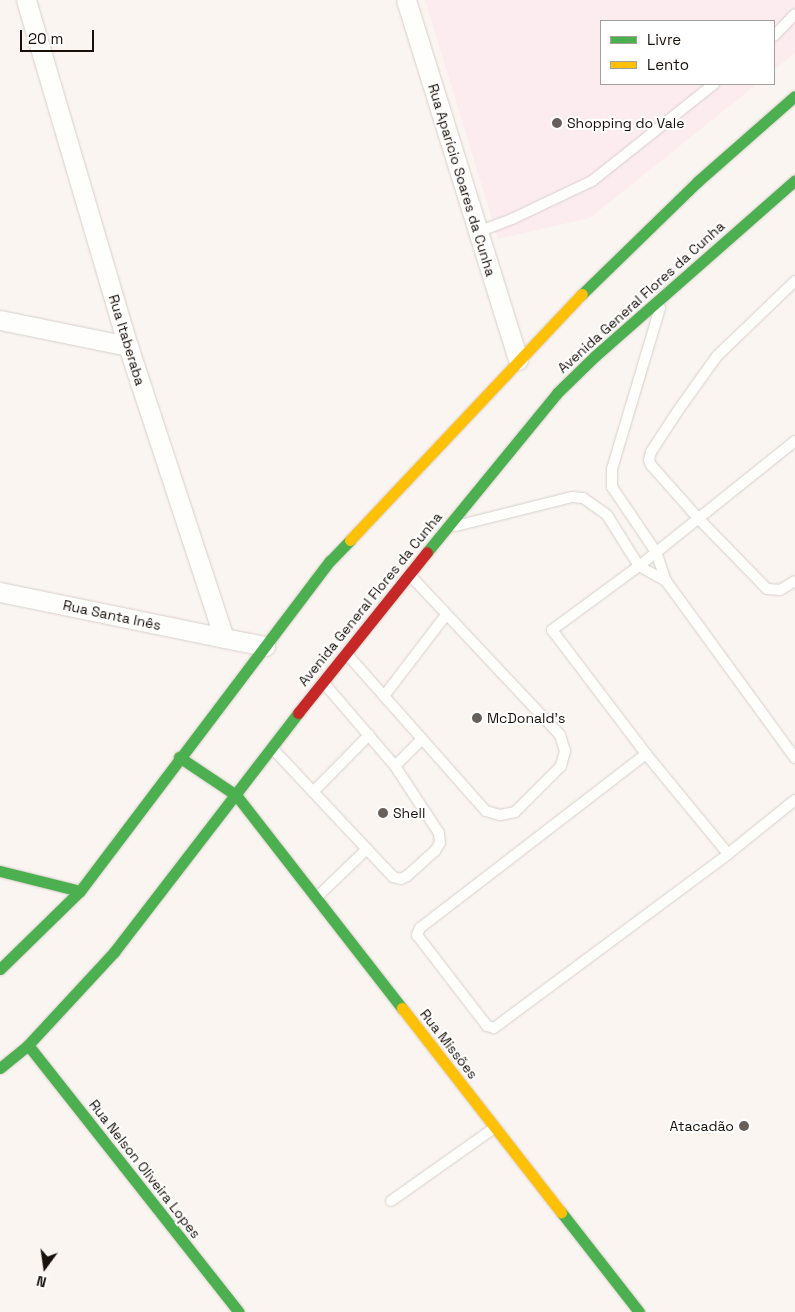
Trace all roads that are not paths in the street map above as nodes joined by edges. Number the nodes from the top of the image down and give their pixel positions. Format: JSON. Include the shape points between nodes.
{"nodes":[{"id":1,"x":26,"y":0,"type":"edge"},
{"id":2,"x":406,"y":0,"type":"edge"},
{"id":3,"x":795,"y":14,"type":"edge"},
{"id":4,"x":775,"y":35,"type":"edge"},
{"id":5,"x":713,"y":85,"type":"edge"},
{"id":6,"x":795,"y":96,"type":"edge"},
{"id":7,"x":795,"y":180,"type":"edge"},
{"id":8,"x":478,"y":232,"type":"junction"},
{"id":9,"x":795,"y":281,"type":"edge"},
{"id":10,"x":664,"y":294,"type":"junction"},
{"id":11,"x":0,"y":320,"type":"edge"},
{"id":12,"x":128,"y":346,"type":"junction"},
{"id":13,"x":518,"y":360,"type":"junction"},
{"id":14,"x":795,"y":441,"type":"edge"},
{"id":15,"x":698,"y":518,"type":"junction"},
{"id":16,"x":445,"y":529,"type":"junction"},
{"id":17,"x":656,"y":552,"type":"junction"},
{"id":18,"x":639,"y":566,"type":"junction"},
{"id":19,"x":410,"y":574,"type":"junction"},
{"id":20,"x":666,"y":581,"type":"junction"},
{"id":21,"x":795,"y":581,"type":"edge"},
{"id":22,"x":0,"y":592,"type":"edge"},
{"id":23,"x":446,"y":615,"type":"junction"},
{"id":24,"x":224,"y":638,"type":"junction"},
{"id":25,"x":264,"y":646,"type":"junction"},
{"id":26,"x":345,"y":652,"type":"junction"},
{"id":27,"x":322,"y":681,"type":"junction"},
{"id":28,"x":384,"y":696,"type":"junction"},
{"id":29,"x":369,"y":735,"type":"junction"},
{"id":30,"x":422,"y":739,"type":"junction"},
{"id":31,"x":272,"y":748,"type":"junction"},
{"id":32,"x":646,"y":754,"type":"junction"},
{"id":33,"x":179,"y":757,"type":"junction"},
{"id":34,"x":795,"y":758,"type":"edge"},
{"id":35,"x":395,"y":766,"type":"junction"},
{"id":36,"x":313,"y":792,"type":"junction"},
{"id":37,"x":236,"y":795,"type":"junction"},
{"id":38,"x":795,"y":800,"type":"edge"},
{"id":39,"x":366,"y":850,"type":"junction"},
{"id":40,"x":728,"y":854,"type":"junction"},
{"id":41,"x":0,"y":871,"type":"edge"},
{"id":42,"x":80,"y":891,"type":"junction"},
{"id":43,"x":317,"y":898,"type":"junction"},
{"id":44,"x":0,"y":970,"type":"edge"},
{"id":45,"x":28,"y":1044,"type":"junction"},
{"id":46,"x":0,"y":1068,"type":"edge"},
{"id":47,"x":495,"y":1127,"type":"junction"},
{"id":48,"x":391,"y":1201,"type":"dead end"},
{"id":49,"x":239,"y":1312,"type":"edge"},
{"id":50,"x":639,"y":1312,"type":"edge"}],
"edges":[{"from":1,"to":12,"type":"street","name":"Rua Itaberaba"},
{"from":2,"to":8,"type":"street","name":"Rua Aparício Soares da Cunha"},
{"from":3,"to":4,"type":"lane"},
{"from":5,"to":8,"type":"lane","via":[[592,181]]},
{"from":6,"to":13,"type":"main road","via":[[697,182]]},
{"from":7,"to":10,"type":"main road","name":"Avenida General Flores da Cunha"},
{"from":8,"to":13,"type":"street","name":"Rua Aparício Soares da Cunha"},
{"from":9,"to":15,"type":"lane","via":[[717,356],[651,452],[650,465]]},
{"from":10,"to":16,"type":"main road","name":"Avenida General Flores da Cunha","via":[[557,393]]},
{"from":10,"to":17,"type":"lane","via":[[611,478],[621,503]]},
{"from":11,"to":12,"type":"street"},
{"from":12,"to":24,"type":"street","name":"Rua Itaberaba"},
{"from":13,"to":25,"type":"main road","via":[[330,561]]},
{"from":14,"to":15,"type":"lane"},
{"from":15,"to":17,"type":"lane"},
{"from":15,"to":21,"type":"lane","via":[[767,589],[780,590]]},
{"from":16,"to":18,"type":"lane","via":[[572,497],[583,498],[607,515]]},
{"from":16,"to":19,"type":"main road","name":"Avenida General Flores da Cunha"},
{"from":17,"to":18,"type":"lane"},
{"from":17,"to":20,"type":"lane"},
{"from":18,"to":20,"type":"lane"},
{"from":18,"to":32,"type":"lane","via":[[552,630]]},
{"from":19,"to":23,"type":"lane"},
{"from":19,"to":26,"type":"main road","name":"Avenida General Flores da Cunha"},
{"from":20,"to":34,"type":"lane"},
{"from":22,"to":24,"type":"street","name":"Rua Santa Inês"},
{"from":23,"to":28,"type":"lane"},
{"from":23,"to":30,"type":"lane","via":[[560,735],[565,751],[561,766],[515,812],[500,816],[486,811]]},
{"from":24,"to":25,"type":"street"},
{"from":25,"to":33,"type":"main road"},
{"from":26,"to":27,"type":"main road","name":"Avenida General Flores da Cunha"},
{"from":26,"to":28,"type":"lane"},
{"from":27,"to":29,"type":"lane"},
{"from":27,"to":31,"type":"main road","name":"Avenida General Flores da Cunha"},
{"from":28,"to":30,"type":"lane"},
{"from":29,"to":35,"type":"lane"},
{"from":29,"to":36,"type":"lane"},
{"from":30,"to":35,"type":"lane"},
{"from":31,"to":36,"type":"lane"},
{"from":31,"to":37,"type":"main road","name":"Avenida General Flores da Cunha"},
{"from":32,"to":40,"type":"lane"},
{"from":32,"to":40,"type":"lane","via":[[418,931],[417,935],[487,1026],[499,1026]]},
{"from":33,"to":37,"type":"main road","name":"Rua Missões"},
{"from":33,"to":42,"type":"main road"},
{"from":35,"to":39,"type":"lane","via":[[439,833],[440,842],[435,851],[401,879],[393,877]]},
{"from":36,"to":39,"type":"lane"},
{"from":37,"to":43,"type":"main road","name":"Rua Missões"},
{"from":37,"to":45,"type":"main road","name":"Avenida General Flores da Cunha","via":[[114,952]]},
{"from":38,"to":40,"type":"lane"},
{"from":39,"to":43,"type":"lane"},
{"from":41,"to":42,"type":"main road"},
{"from":42,"to":44,"type":"main road"},
{"from":43,"to":47,"type":"main road","name":"Rua Missões"},
{"from":45,"to":46,"type":"main road","name":"Avenida General Flores da Cunha"},
{"from":45,"to":49,"type":"main road","name":"Rua Nelson Oliveira Lopes"},
{"from":47,"to":48,"type":"lane"},
{"from":47,"to":50,"type":"main road","name":"Rua Missões"}]}
